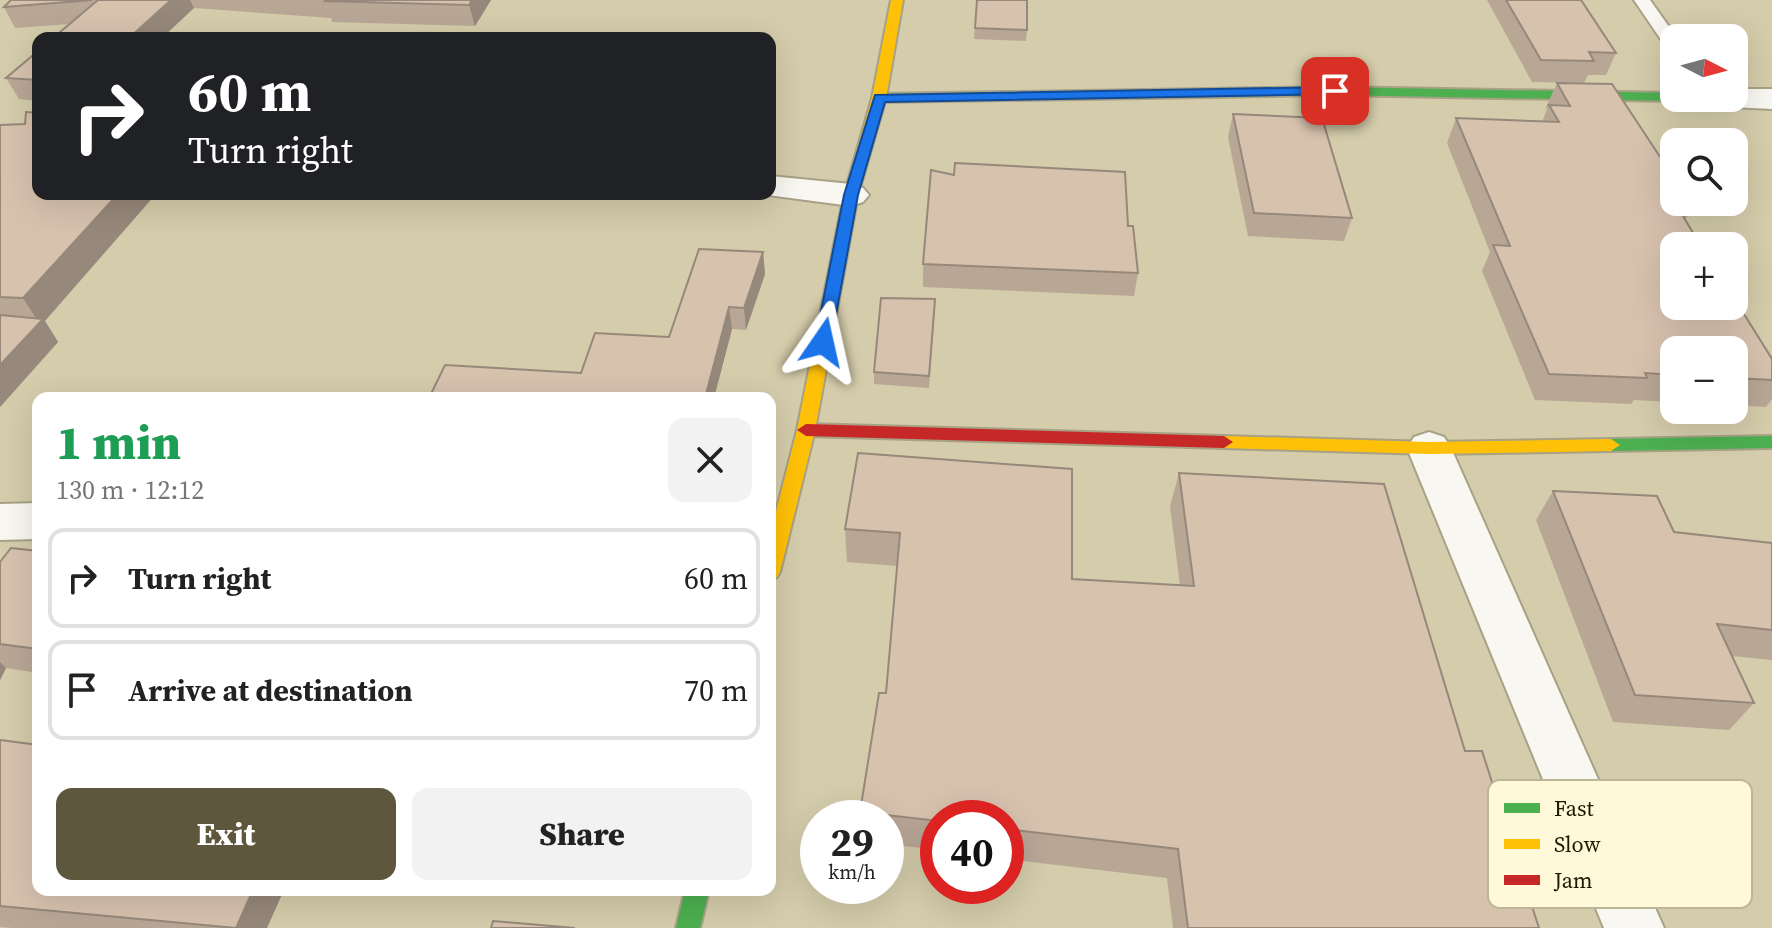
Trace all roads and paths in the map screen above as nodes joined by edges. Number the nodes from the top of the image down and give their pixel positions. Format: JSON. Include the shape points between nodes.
{"nodes":[{"id":1,"x":897,"y":0,"type":"edge"},
{"id":2,"x":1642,"y":0,"type":"edge"},
{"id":3,"x":1660,"y":26,"type":"edge"},
{"id":4,"x":1660,"y":97,"type":"edge"},
{"id":5,"x":879,"y":98,"type":"junction"},
{"id":6,"x":1748,"y":99,"type":"edge"},
{"id":7,"x":1772,"y":99,"type":"edge"},
{"id":8,"x":776,"y":187,"type":"edge"},
{"id":9,"x":851,"y":195,"type":"junction"},
{"id":10,"x":806,"y":430,"type":"junction"},
{"id":11,"x":1772,"y":442,"type":"edge"},
{"id":12,"x":1429,"y":448,"type":"junction"},
{"id":13,"x":32,"y":521,"type":"edge"},
{"id":14,"x":0,"y":522,"type":"edge"},
{"id":15,"x":776,"y":538,"type":"edge"},
{"id":16,"x":1571,"y":780,"type":"edge"},
{"id":17,"x":696,"y":896,"type":"edge"},
{"id":18,"x":1625,"y":908,"type":"edge"},
{"id":19,"x":688,"y":928,"type":"edge"},
{"id":20,"x":1634,"y":928,"type":"edge"}],
"edges":[{"from":1,"to":5,"type":"street"},
{"from":2,"to":3,"type":"lane"},
{"from":4,"to":5,"type":"street","via":[[1335,91]]},
{"from":5,"to":9,"type":"street"},
{"from":6,"to":7,"type":"street"},
{"from":8,"to":9,"type":"street"},
{"from":9,"to":10,"type":"street"},
{"from":10,"to":12,"type":"street"},
{"from":10,"to":15,"type":"street"},
{"from":11,"to":12,"type":"street"},
{"from":12,"to":16,"type":"street"},
{"from":13,"to":14,"type":"street"},
{"from":17,"to":19,"type":"street"},
{"from":18,"to":20,"type":"street"}]}
